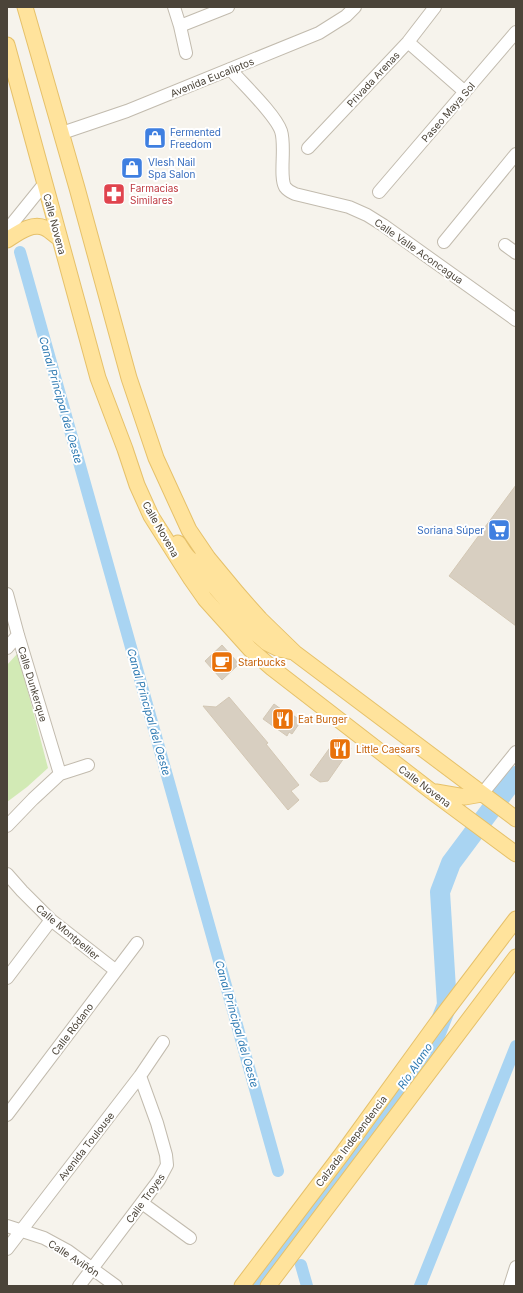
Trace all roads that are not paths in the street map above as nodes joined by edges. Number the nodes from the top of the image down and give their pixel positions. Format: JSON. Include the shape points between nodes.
{"nodes":[{"id":1,"x":25,"y":7,"type":"edge"},
{"id":2,"x":174,"y":7,"type":"edge"},
{"id":3,"x":228,"y":7,"type":"edge"},
{"id":4,"x":355,"y":7,"type":"edge"},
{"id":5,"x":435,"y":7,"type":"edge"},
{"id":6,"x":180,"y":26,"type":"junction"},
{"id":7,"x":516,"y":32,"type":"edge"},
{"id":8,"x":408,"y":42,"type":"junction"},
{"id":9,"x":7,"y":45,"type":"edge"},
{"id":10,"x":186,"y":53,"type":"dead end"},
{"id":11,"x":230,"y":69,"type":"junction"},
{"id":12,"x":465,"y":92,"type":"junction"},
{"id":13,"x":62,"y":133,"type":"junction"},
{"id":14,"x":308,"y":148,"type":"dead end"},
{"id":15,"x":516,"y":154,"type":"edge"},
{"id":16,"x":45,"y":183,"type":"junction"},
{"id":17,"x":379,"y":192,"type":"dead end"},
{"id":18,"x":7,"y":230,"type":"edge"},
{"id":19,"x":59,"y":238,"type":"junction"},
{"id":20,"x":7,"y":240,"type":"edge"},
{"id":21,"x":444,"y":242,"type":"dead end"},
{"id":22,"x":505,"y":245,"type":"dead end"},
{"id":23,"x":516,"y":253,"type":"edge"},
{"id":24,"x":516,"y":320,"type":"edge"},
{"id":25,"x":125,"y":449,"type":"junction"},
{"id":26,"x":208,"y":558,"type":"junction"},
{"id":27,"x":191,"y":579,"type":"junction"},
{"id":28,"x":7,"y":594,"type":"edge"},
{"id":29,"x":18,"y":636,"type":"junction"},
{"id":30,"x":7,"y":648,"type":"edge"},
{"id":31,"x":296,"y":653,"type":"junction"},
{"id":32,"x":516,"y":752,"type":"edge"},
{"id":33,"x":88,"y":765,"type":"dead end"},
{"id":34,"x":60,"y":774,"type":"junction"},
{"id":35,"x":431,"y":791,"type":"junction"},
{"id":36,"x":484,"y":795,"type":"junction"},
{"id":37,"x":513,"y":817,"type":"edge"},
{"id":38,"x":7,"y":826,"type":"edge"},
{"id":39,"x":516,"y":854,"type":"edge"},
{"id":40,"x":7,"y":874,"type":"edge"},
{"id":41,"x":516,"y":919,"type":"edge"},
{"id":42,"x":51,"y":920,"type":"junction"},
{"id":43,"x":137,"y":943,"type":"dead end"},
{"id":44,"x":516,"y":957,"type":"edge"},
{"id":45,"x":115,"y":970,"type":"junction"},
{"id":46,"x":7,"y":978,"type":"edge"},
{"id":47,"x":163,"y":1042,"type":"dead end"},
{"id":48,"x":140,"y":1076,"type":"junction"},
{"id":49,"x":7,"y":1115,"type":"edge"},
{"id":50,"x":142,"y":1203,"type":"junction"},
{"id":51,"x":7,"y":1226,"type":"edge"},
{"id":52,"x":21,"y":1230,"type":"junction"},
{"id":53,"x":190,"y":1238,"type":"dead end"},
{"id":54,"x":7,"y":1249,"type":"edge"},
{"id":55,"x":516,"y":1267,"type":"edge"},
{"id":56,"x":93,"y":1268,"type":"junction"},
{"id":57,"x":79,"y":1286,"type":"edge"},
{"id":58,"x":116,"y":1286,"type":"edge"},
{"id":59,"x":242,"y":1286,"type":"edge"},
{"id":60,"x":268,"y":1286,"type":"edge"},
{"id":61,"x":510,"y":1286,"type":"edge"}],
"edges":[{"from":1,"to":13,"type":"main road"},
{"from":2,"to":6,"type":"street"},
{"from":3,"to":6,"type":"street"},
{"from":4,"to":11,"type":"street","name":"Avenida Eucaliptos","via":[[346,16],[319,33]]},
{"from":5,"to":8,"type":"street","name":"Privada Arenas"},
{"from":6,"to":10,"type":"street"},
{"from":7,"to":12,"type":"street","name":"Paseo Maya Sol"},
{"from":8,"to":12,"type":"street"},
{"from":8,"to":14,"type":"street","name":"Privada Arenas"},
{"from":9,"to":16,"type":"main road","name":"Calle Novena"},
{"from":11,"to":13,"type":"street","name":"Avenida Eucaliptos","via":[[127,111]]},
{"from":11,"to":24,"type":"street","name":"Calle Valle Aconcagua","via":[[273,117],[281,131],[283,180],[290,192],[350,208],[383,224]]},
{"from":12,"to":17,"type":"street","name":"Paseo Maya Sol"},
{"from":13,"to":26,"type":"main road","via":[[129,378],[156,458],[189,530]]},
{"from":15,"to":21,"type":"street"},
{"from":16,"to":18,"type":"street"},
{"from":16,"to":19,"type":"main road","name":"Calle Novena"},
{"from":19,"to":20,"type":"main road","via":[[45,228],[37,226]]},
{"from":19,"to":25,"type":"main road","name":"Calle Novena","via":[[98,378]]},
{"from":22,"to":23,"type":"street"},
{"from":25,"to":26,"type":"main road","via":[[136,460],[158,508],[186,555],[193,561],[200,562]]},
{"from":25,"to":27,"type":"main road","name":"Calle Novena","via":[[152,516]]},
{"from":26,"to":31,"type":"main road","via":[[260,619]]},
{"from":27,"to":31,"type":"main road","via":[[203,573],[252,630],[267,643]]},
{"from":27,"to":35,"type":"main road","name":"Calle Novena","via":[[205,599],[250,649]]},
{"from":28,"to":29,"type":"street","name":"Calle Dunkerque"},
{"from":29,"to":30,"type":"street"},
{"from":29,"to":34,"type":"street","name":"Calle Dunkerque"},
{"from":31,"to":36,"type":"main road"},
{"from":32,"to":36,"type":"street"},
{"from":33,"to":34,"type":"street"},
{"from":34,"to":38,"type":"street"},
{"from":35,"to":36,"type":"main road","via":[[455,797]]},
{"from":35,"to":39,"type":"main road","name":"Calle Novena"},
{"from":36,"to":37,"type":"main road"},
{"from":40,"to":42,"type":"street","name":"Calle Montpellier"},
{"from":41,"to":59,"type":"main road","name":"Calzada Independencia"},
{"from":42,"to":45,"type":"street","name":"Calle Montpellier"},
{"from":42,"to":46,"type":"street"},
{"from":43,"to":45,"type":"street","name":"Calle Ródano"},
{"from":44,"to":60,"type":"main road","name":"Calzada Independencia"},
{"from":45,"to":49,"type":"street","name":"Calle Ródano"},
{"from":47,"to":48,"type":"street","name":"Avenida Toulouse"},
{"from":48,"to":50,"type":"street","name":"Calle Troyes","via":[[167,1161],[163,1174]]},
{"from":48,"to":52,"type":"street","name":"Avenida Toulouse"},
{"from":50,"to":53,"type":"street"},
{"from":50,"to":56,"type":"street","name":"Calle Troyes"},
{"from":51,"to":52,"type":"street","name":"Calle Aviñón"},
{"from":52,"to":54,"type":"street","name":"Avenida Toulouse"},
{"from":52,"to":56,"type":"street","name":"Calle Aviñón","via":[[44,1238]]},
{"from":55,"to":61,"type":"street"},
{"from":56,"to":57,"type":"street","name":"Calle Troyes"},
{"from":56,"to":58,"type":"street","name":"Calle Aviñón"}]}
